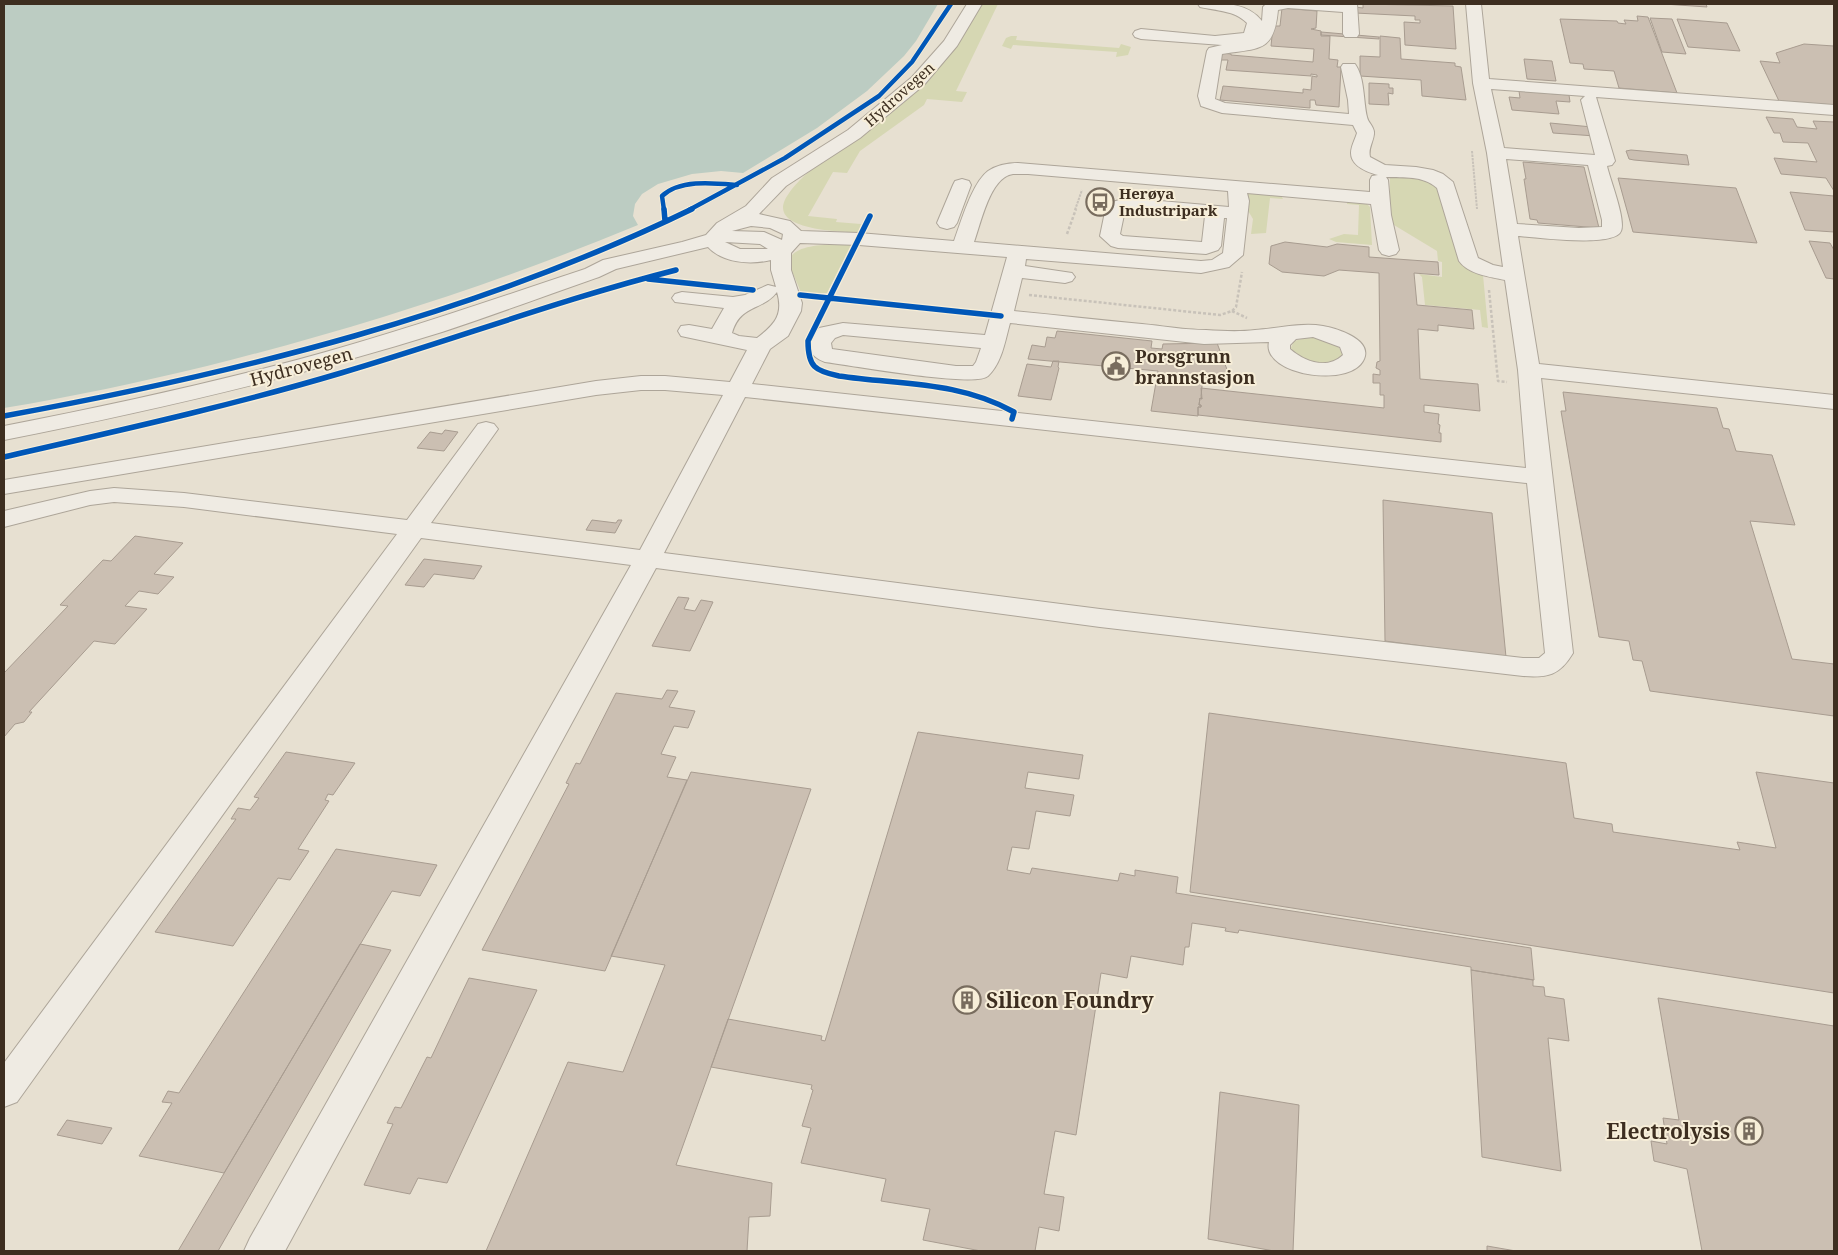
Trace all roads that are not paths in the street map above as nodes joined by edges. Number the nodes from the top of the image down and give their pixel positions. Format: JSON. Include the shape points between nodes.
{"nodes":[{"id":1,"x":974,"y":4,"type":"edge"},
{"id":2,"x":1288,"y":4,"type":"edge"},
{"id":3,"x":1474,"y":4,"type":"edge"},
{"id":4,"x":1349,"y":6,"type":"edge"},
{"id":5,"x":1196,"y":12,"type":"edge"},
{"id":6,"x":1141,"y":34,"type":"dead end"},
{"id":7,"x":1181,"y":38,"type":"junction"},
{"id":8,"x":1481,"y":83,"type":"junction"},
{"id":9,"x":1590,"y":100,"type":"dead end"},
{"id":10,"x":1834,"y":110,"type":"edge"},
{"id":11,"x":1358,"y":120,"type":"junction"},
{"id":12,"x":1496,"y":153,"type":"junction"},
{"id":13,"x":1596,"y":161,"type":"junction"},
{"id":14,"x":806,"y":166,"type":"junction"},
{"id":15,"x":1379,"y":171,"type":"junction"},
{"id":16,"x":962,"y":185,"type":"dead end"},
{"id":17,"x":1237,"y":186,"type":"junction"},
{"id":18,"x":1380,"y":199,"type":"junction"},
{"id":19,"x":1215,"y":211,"type":"junction"},
{"id":20,"x":1237,"y":214,"type":"junction"},
{"id":21,"x":947,"y":223,"type":"dead end"},
{"id":22,"x":732,"y":224,"type":"junction"},
{"id":23,"x":1507,"y":228,"type":"junction"},
{"id":24,"x":714,"y":237,"type":"junction"},
{"id":25,"x":785,"y":237,"type":"junction"},
{"id":26,"x":962,"y":247,"type":"junction"},
{"id":27,"x":1388,"y":250,"type":"dead end"},
{"id":28,"x":735,"y":255,"type":"junction"},
{"id":29,"x":1016,"y":262,"type":"junction"},
{"id":30,"x":592,"y":273,"type":"junction"},
{"id":31,"x":1514,"y":276,"type":"junction"},
{"id":32,"x":1065,"y":277,"type":"dead end"},
{"id":33,"x":768,"y":292,"type":"junction"},
{"id":34,"x":682,"y":298,"type":"dead end"},
{"id":35,"x":746,"y":301,"type":"junction"},
{"id":36,"x":1001,"y":316,"type":"junction"},
{"id":37,"x":689,"y":331,"type":"dead end"},
{"id":38,"x":1288,"y":335,"type":"junction"},
{"id":39,"x":1204,"y":337,"type":"junction"},
{"id":40,"x":724,"y":338,"type":"junction"},
{"id":41,"x":993,"y":342,"type":"junction"},
{"id":42,"x":762,"y":345,"type":"junction"},
{"id":43,"x":1287,"y":360,"type":"junction"},
{"id":44,"x":1529,"y":370,"type":"junction"},
{"id":45,"x":738,"y":389,"type":"junction"},
{"id":46,"x":1834,"y":403,"type":"edge"},
{"id":47,"x":486,"y":429,"type":"dead end"},
{"id":48,"x":4,"y":433,"type":"edge"},
{"id":49,"x":1539,"y":477,"type":"junction"},
{"id":50,"x":4,"y":488,"type":"edge"},
{"id":51,"x":4,"y":519,"type":"edge"},
{"id":52,"x":414,"y":529,"type":"junction"},
{"id":53,"x":648,"y":559,"type":"junction"},
{"id":54,"x":4,"y":1091,"type":"edge"},
{"id":55,"x":264,"y":1251,"type":"edge"}],
"edges":[{"from":1,"to":14,"type":"street","name":"Hydrovegen","via":[[943,54],[918,81],[854,134]]},
{"from":2,"to":4,"type":"street"},
{"from":2,"to":11,"type":"street","via":[[1270,7],[1267,34],[1263,40],[1215,52],[1207,102],[1222,108]]},
{"from":3,"to":8,"type":"street"},
{"from":4,"to":11,"type":"street","via":[[1349,66]]},
{"from":5,"to":7,"type":"street"},
{"from":5,"to":7,"type":"street","via":[[1234,10],[1255,22],[1252,36],[1232,40]]},
{"from":6,"to":7,"type":"street"},
{"from":8,"to":10,"type":"street"},
{"from":8,"to":12,"type":"street"},
{"from":9,"to":13,"type":"street","via":[[1606,162]]},
{"from":11,"to":15,"type":"street","via":[[1366,135],[1360,156]]},
{"from":12,"to":13,"type":"street"},
{"from":12,"to":23,"type":"street"},
{"from":13,"to":23,"type":"street","via":[[1612,220],[1609,233]]},
{"from":14,"to":22,"type":"street","name":"Hydrovegen","via":[[779,182],[753,210]]},
{"from":14,"to":25,"type":"street","name":"Hydrovegen","via":[[779,202],[776,215]]},
{"from":15,"to":18,"type":"street"},
{"from":15,"to":31,"type":"street","via":[[1427,173],[1440,179],[1446,186],[1468,262]]},
{"from":16,"to":21,"type":"street"},
{"from":17,"to":18,"type":"street"},
{"from":17,"to":20,"type":"street"},
{"from":17,"to":26,"type":"street","via":[[1028,168],[1008,170],[990,178]]},
{"from":18,"to":27,"type":"street","via":[[1380,216]]},
{"from":19,"to":19,"type":"street","via":[[1121,205],[1116,207],[1110,236],[1118,242],[1206,248],[1211,246]]},
{"from":19,"to":20,"type":"street"},
{"from":20,"to":29,"type":"street","via":[[1233,255],[1215,266]]},
{"from":22,"to":24,"type":"street","name":"Hydrovegen"},
{"from":22,"to":25,"type":"street","via":[[757,220]]},
{"from":23,"to":31,"type":"street"},
{"from":24,"to":25,"type":"street","via":[[740,235],[764,238],[775,244]]},
{"from":24,"to":28,"type":"street","via":[[718,247]]},
{"from":24,"to":30,"type":"street","name":"Hydrovegen","via":[[687,247],[610,264]]},
{"from":25,"to":26,"type":"street"},
{"from":25,"to":28,"type":"street","name":"Hydrovegen","via":[[760,255]]},
{"from":25,"to":42,"type":"street","name":"Hydrovegen","via":[[781,270],[791,302],[790,311],[780,331]]},
{"from":26,"to":29,"type":"street"},
{"from":28,"to":30,"type":"street","name":"Hydrovegen","via":[[672,258]]},
{"from":28,"to":33,"type":"street","via":[[757,270]]},
{"from":29,"to":32,"type":"street"},
{"from":29,"to":36,"type":"street"},
{"from":30,"to":48,"type":"street","name":"Hydrovegen","via":[[434,327],[274,373],[112,412]]},
{"from":31,"to":44,"type":"street"},
{"from":33,"to":35,"type":"street"},
{"from":33,"to":42,"type":"street","via":[[770,312],[764,326]]},
{"from":34,"to":35,"type":"street","via":[[733,303]]},
{"from":35,"to":40,"type":"street","via":[[738,306],[722,328]]},
{"from":36,"to":39,"type":"street"},
{"from":36,"to":41,"type":"street"},
{"from":37,"to":40,"type":"street"},
{"from":38,"to":39,"type":"street"},
{"from":38,"to":43,"type":"street","via":[[1278,347]]},
{"from":38,"to":43,"type":"street","via":[[1313,331],[1339,337],[1354,350],[1354,357],[1349,363],[1326,370],[1298,366]]},
{"from":39,"to":43,"type":"street","via":[[1250,347]]},
{"from":40,"to":42,"type":"street"},
{"from":41,"to":41,"type":"street","via":[[987,364],[972,374],[825,355],[819,348],[827,332],[843,329]]},
{"from":42,"to":45,"type":"street"},
{"from":44,"to":46,"type":"street"},
{"from":44,"to":49,"type":"street"},
{"from":45,"to":49,"type":"street"},
{"from":45,"to":50,"type":"street","via":[[682,383],[622,384]]},
{"from":45,"to":53,"type":"street"},
{"from":47,"to":52,"type":"street"},
{"from":49,"to":53,"type":"street","via":[[1559,653],[1555,662],[1543,668],[1100,618]]},
{"from":51,"to":52,"type":"street","via":[[114,495],[154,496]]},
{"from":52,"to":53,"type":"street"},
{"from":52,"to":54,"type":"street"},
{"from":53,"to":55,"type":"street"}]}
